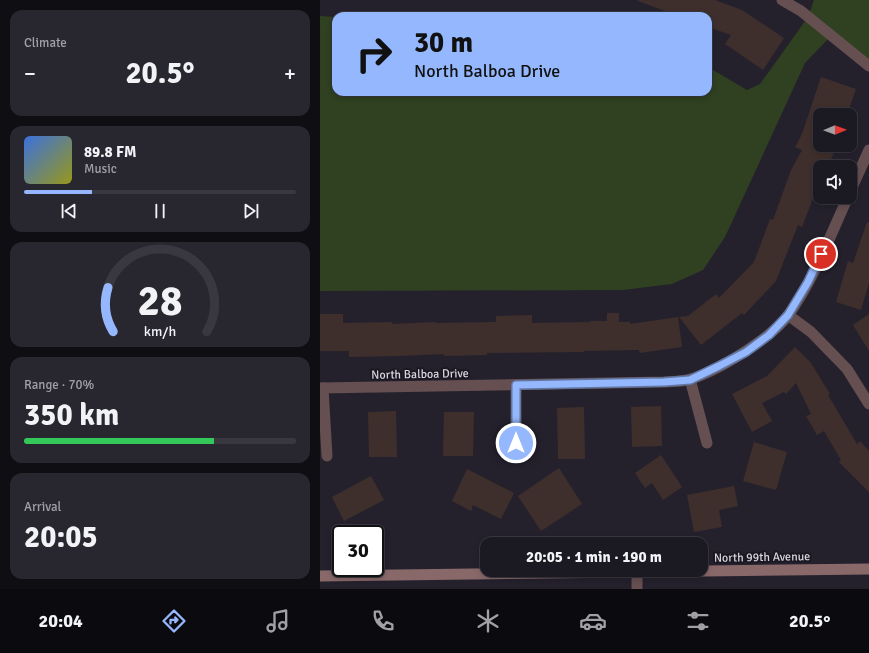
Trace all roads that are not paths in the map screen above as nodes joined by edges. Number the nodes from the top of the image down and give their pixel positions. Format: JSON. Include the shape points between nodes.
{"nodes":[{"id":1,"x":782,"y":0,"type":"edge"},
{"id":2,"x":869,"y":66,"type":"edge"},
{"id":3,"x":869,"y":150,"type":"edge"},
{"id":4,"x":857,"y":177,"type":"edge"},
{"id":5,"x":845,"y":204,"type":"edge"},
{"id":6,"x":788,"y":315,"type":"junction"},
{"id":7,"x":690,"y":380,"type":"junction"},
{"id":8,"x":516,"y":385,"type":"junction"},
{"id":9,"x":322,"y":388,"type":"edge"},
{"id":10,"x":869,"y":404,"type":"edge"},
{"id":11,"x":516,"y":443,"type":"dead end"},
{"id":12,"x":706,"y":443,"type":"dead end"},
{"id":13,"x":327,"y":456,"type":"dead end"},
{"id":14,"x":869,"y":569,"type":"edge"},
{"id":15,"x":708,"y":571,"type":"edge"},
{"id":16,"x":480,"y":574,"type":"edge"},
{"id":17,"x":320,"y":576,"type":"edge"},
{"id":18,"x":638,"y":577,"type":"edge"},
{"id":19,"x":637,"y":589,"type":"edge"}],
"edges":[{"from":1,"to":2,"type":"street","via":[[801,11]]},
{"from":3,"to":4,"type":"street"},
{"from":5,"to":6,"type":"street","name":"North Balboa Drive","via":[[808,282]]},
{"from":6,"to":7,"type":"street","name":"North Balboa Drive","via":[[769,335],[746,352]]},
{"from":6,"to":10,"type":"street","via":[[811,332],[847,369]]},
{"from":7,"to":8,"type":"street","name":"North Balboa Drive"},
{"from":7,"to":12,"type":"street"},
{"from":8,"to":9,"type":"street","name":"North Balboa Drive"},
{"from":8,"to":11,"type":"street"},
{"from":9,"to":13,"type":"street","name":"North Balboa Drive"},
{"from":14,"to":15,"type":"main road","name":"North 99th Avenue"},
{"from":16,"to":17,"type":"main road","name":"North 99th Avenue"},
{"from":18,"to":19,"type":"street"}]}
